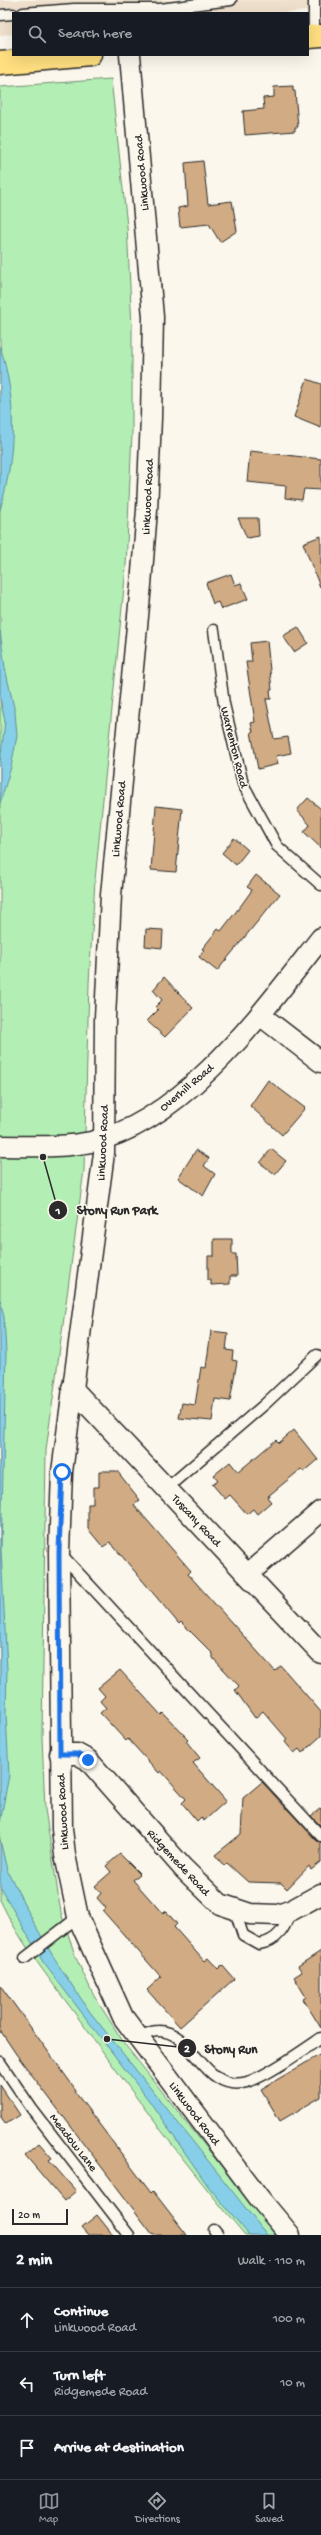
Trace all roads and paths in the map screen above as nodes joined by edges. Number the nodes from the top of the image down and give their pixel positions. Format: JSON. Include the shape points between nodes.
{"nodes":[{"id":1,"x":231,"y":0,"type":"edge"},
{"id":2,"x":314,"y":0,"type":"edge"},
{"id":3,"x":36,"y":12,"type":"edge"},
{"id":4,"x":126,"y":12,"type":"edge"},
{"id":5,"x":12,"y":14,"type":"edge"},
{"id":6,"x":0,"y":15,"type":"edge"},
{"id":7,"x":314,"y":36,"type":"edge"},
{"id":8,"x":79,"y":56,"type":"edge"},
{"id":9,"x":130,"y":56,"type":"edge"},
{"id":10,"x":0,"y":63,"type":"edge"},
{"id":11,"x":214,"y":630,"type":"dead end"},
{"id":12,"x":321,"y":885,"type":"edge"},
{"id":13,"x":321,"y":938,"type":"edge"},
{"id":14,"x":260,"y":1015,"type":"junction"},
{"id":15,"x":321,"y":1062,"type":"edge"},
{"id":16,"x":104,"y":1138,"type":"junction"},
{"id":17,"x":0,"y":1146,"type":"edge"},
{"id":18,"x":318,"y":1355,"type":"dead end"},
{"id":19,"x":72,"y":1388,"type":"junction"},
{"id":20,"x":167,"y":1488,"type":"junction"},
{"id":21,"x":321,"y":1511,"type":"edge"},
{"id":22,"x":59,"y":1552,"type":"junction"},
{"id":23,"x":248,"y":1574,"type":"junction"},
{"id":24,"x":321,"y":1653,"type":"edge"},
{"id":25,"x":60,"y":1754,"type":"junction"},
{"id":26,"x":321,"y":1836,"type":"edge"},
{"id":27,"x":321,"y":1894,"type":"edge"},
{"id":28,"x":235,"y":1910,"type":"junction"},
{"id":29,"x":292,"y":1910,"type":"junction"},
{"id":30,"x":70,"y":1922,"type":"junction"},
{"id":31,"x":25,"y":1958,"type":"dead end"},
{"id":32,"x":138,"y":2037,"type":"junction"},
{"id":33,"x":321,"y":2038,"type":"edge"},
{"id":34,"x":0,"y":2062,"type":"edge"},
{"id":35,"x":129,"y":2235,"type":"edge"},
{"id":36,"x":290,"y":2235,"type":"edge"}],
"edges":[{"from":1,"to":4,"type":"lane","via":[[188,7]]},
{"from":2,"to":7,"type":"lane"},
{"from":3,"to":4,"type":"lane","via":[[74,9]]},
{"from":5,"to":6,"type":"lane"},
{"from":8,"to":10,"type":"main road"},
{"from":9,"to":16,"type":"street","name":"Linkwood Road","via":[[154,317],[152,403],[147,517],[111,895],[105,1018]]},
{"from":11,"to":12,"type":"lane","name":"Warrenton Road","via":[[224,704],[243,784],[277,846]]},
{"from":13,"to":14,"type":"street","name":"Overhill Road"},
{"from":14,"to":15,"type":"street"},
{"from":14,"to":16,"type":"street","name":"Overhill Road","via":[[220,1059],[171,1102],[150,1116]]},
{"from":16,"to":17,"type":"street","name":"Overhill Road","via":[[79,1144]]},
{"from":16,"to":19,"type":"street","name":"Linkwood Road","via":[[102,1174]]},
{"from":18,"to":20,"type":"lane"},
{"from":19,"to":20,"type":"street","name":"Tuscany Road"},
{"from":19,"to":22,"type":"street","name":"Linkwood Road","via":[[62,1472]]},
{"from":20,"to":23,"type":"street","name":"Tuscany Road"},
{"from":21,"to":23,"type":"street"},
{"from":22,"to":25,"type":"street","name":"Linkwood Road"},
{"from":22,"to":26,"type":"lane"},
{"from":23,"to":24,"type":"street","name":"Tuscany Road"},
{"from":25,"to":28,"type":"street","name":"Ridgemede Road","via":[[77,1754],[88,1760],[207,1894],[220,1904]]},
{"from":25,"to":30,"type":"street","name":"Linkwood Road","via":[[60,1800]]},
{"from":27,"to":29,"type":"street","name":"Ridgemede Road"},
{"from":28,"to":29,"type":"street","name":"Ridgemede Road","via":[[267,1916]]},
{"from":28,"to":29,"type":"lane","via":[[243,1935],[259,1944],[276,1939]]},
{"from":30,"to":31,"type":"lane"},
{"from":30,"to":32,"type":"street","name":"Linkwood Road","via":[[122,2017]]},
{"from":32,"to":33,"type":"lane","via":[[159,2030],[170,2033],[178,2038],[210,2072],[238,2083],[258,2077]]},
{"from":32,"to":36,"type":"street","name":"Linkwood Road"},
{"from":34,"to":35,"type":"lane","name":"Meadow Lane","via":[[32,2109]]}]}
